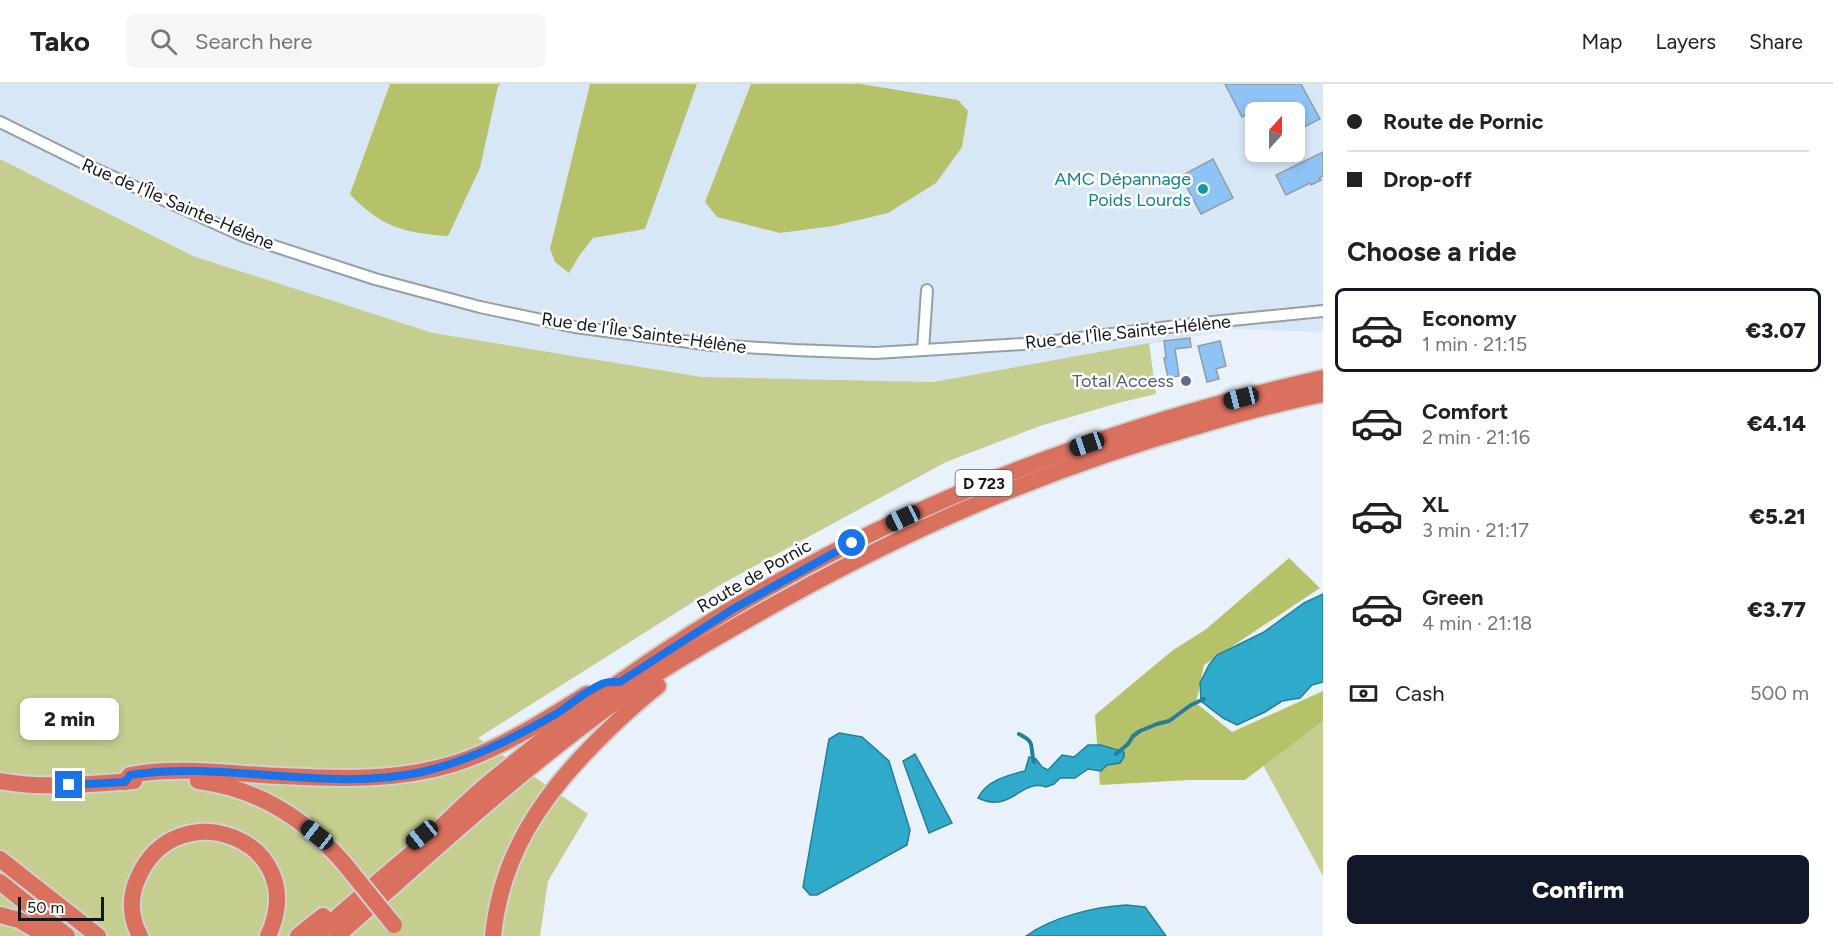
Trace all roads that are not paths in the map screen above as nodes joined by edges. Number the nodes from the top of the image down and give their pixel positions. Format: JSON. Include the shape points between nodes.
{"nodes":[{"id":1,"x":0,"y":122,"type":"edge"},
{"id":2,"x":927,"y":290,"type":"dead end"},
{"id":3,"x":1323,"y":311,"type":"edge"},
{"id":4,"x":923,"y":350,"type":"junction"},
{"id":5,"x":1323,"y":378,"type":"edge"},
{"id":6,"x":1323,"y":394,"type":"edge"},
{"id":7,"x":722,"y":634,"type":"junction"},
{"id":8,"x":620,"y":682,"type":"junction"},
{"id":9,"x":0,"y":781,"type":"edge"},
{"id":10,"x":125,"y":782,"type":"junction"},
{"id":11,"x":480,"y":790,"type":"junction"},
{"id":12,"x":0,"y":859,"type":"edge"},
{"id":13,"x":0,"y":882,"type":"edge"},
{"id":14,"x":0,"y":915,"type":"edge"},
{"id":15,"x":398,"y":930,"type":"edge"},
{"id":16,"x":47,"y":936,"type":"edge"},
{"id":17,"x":67,"y":936,"type":"edge"},
{"id":18,"x":98,"y":936,"type":"edge"},
{"id":19,"x":140,"y":936,"type":"edge"},
{"id":20,"x":268,"y":936,"type":"edge"},
{"id":21,"x":298,"y":936,"type":"edge"},
{"id":22,"x":316,"y":936,"type":"edge"},
{"id":23,"x":337,"y":936,"type":"edge"},
{"id":24,"x":493,"y":936,"type":"edge"}],
"edges":[{"from":1,"to":4,"type":"street","name":"Rue de l'Île Sainte-Hélène","via":[[243,236],[480,308],[574,327],[712,345],[875,353]]},
{"from":2,"to":4,"type":"street"},
{"from":3,"to":4,"type":"street","name":"Rue de l'Île Sainte-Hélène","via":[[1039,343]]},
{"from":5,"to":8,"type":"highway","name":"Route de Pornic","number":"D 723","via":[[1147,424],[963,491],[822,558],[723,615]]},
{"from":6,"to":7,"type":"highway","name":"Route de Pornic","number":"D 723","via":[[1164,435],[1023,483],[825,575]]},
{"from":7,"to":23,"type":"highway","name":"Route de Pornic","number":"D 723","via":[[605,709],[546,755]]},
{"from":7,"to":24,"type":"highway","via":[[710,652],[653,690],[614,723],[536,812],[507,873]]},
{"from":8,"to":10,"type":"highway","via":[[603,683],[556,714],[497,745],[455,763],[419,772],[333,779],[163,772],[130,775]]},
{"from":8,"to":11,"type":"highway","name":"Route de Pornic","number":"D 723"},
{"from":9,"to":10,"type":"highway","via":[[50,786]]},
{"from":10,"to":15,"type":"highway","bridge":true,"via":[[182,780],[238,789],[267,801],[326,843]]},
{"from":11,"to":21,"type":"highway","number":"D 723"},
{"from":11,"to":22,"type":"highway","name":"Route de Pornic","number":"D 723"},
{"from":12,"to":18,"type":"highway"},
{"from":13,"to":17,"type":"highway"},
{"from":14,"to":16,"type":"highway","via":[[19,920]]},
{"from":19,"to":20,"type":"highway","via":[[131,907],[135,884],[144,866],[172,840],[209,831],[241,840],[256,850],[270,868],[278,905]]}]}
